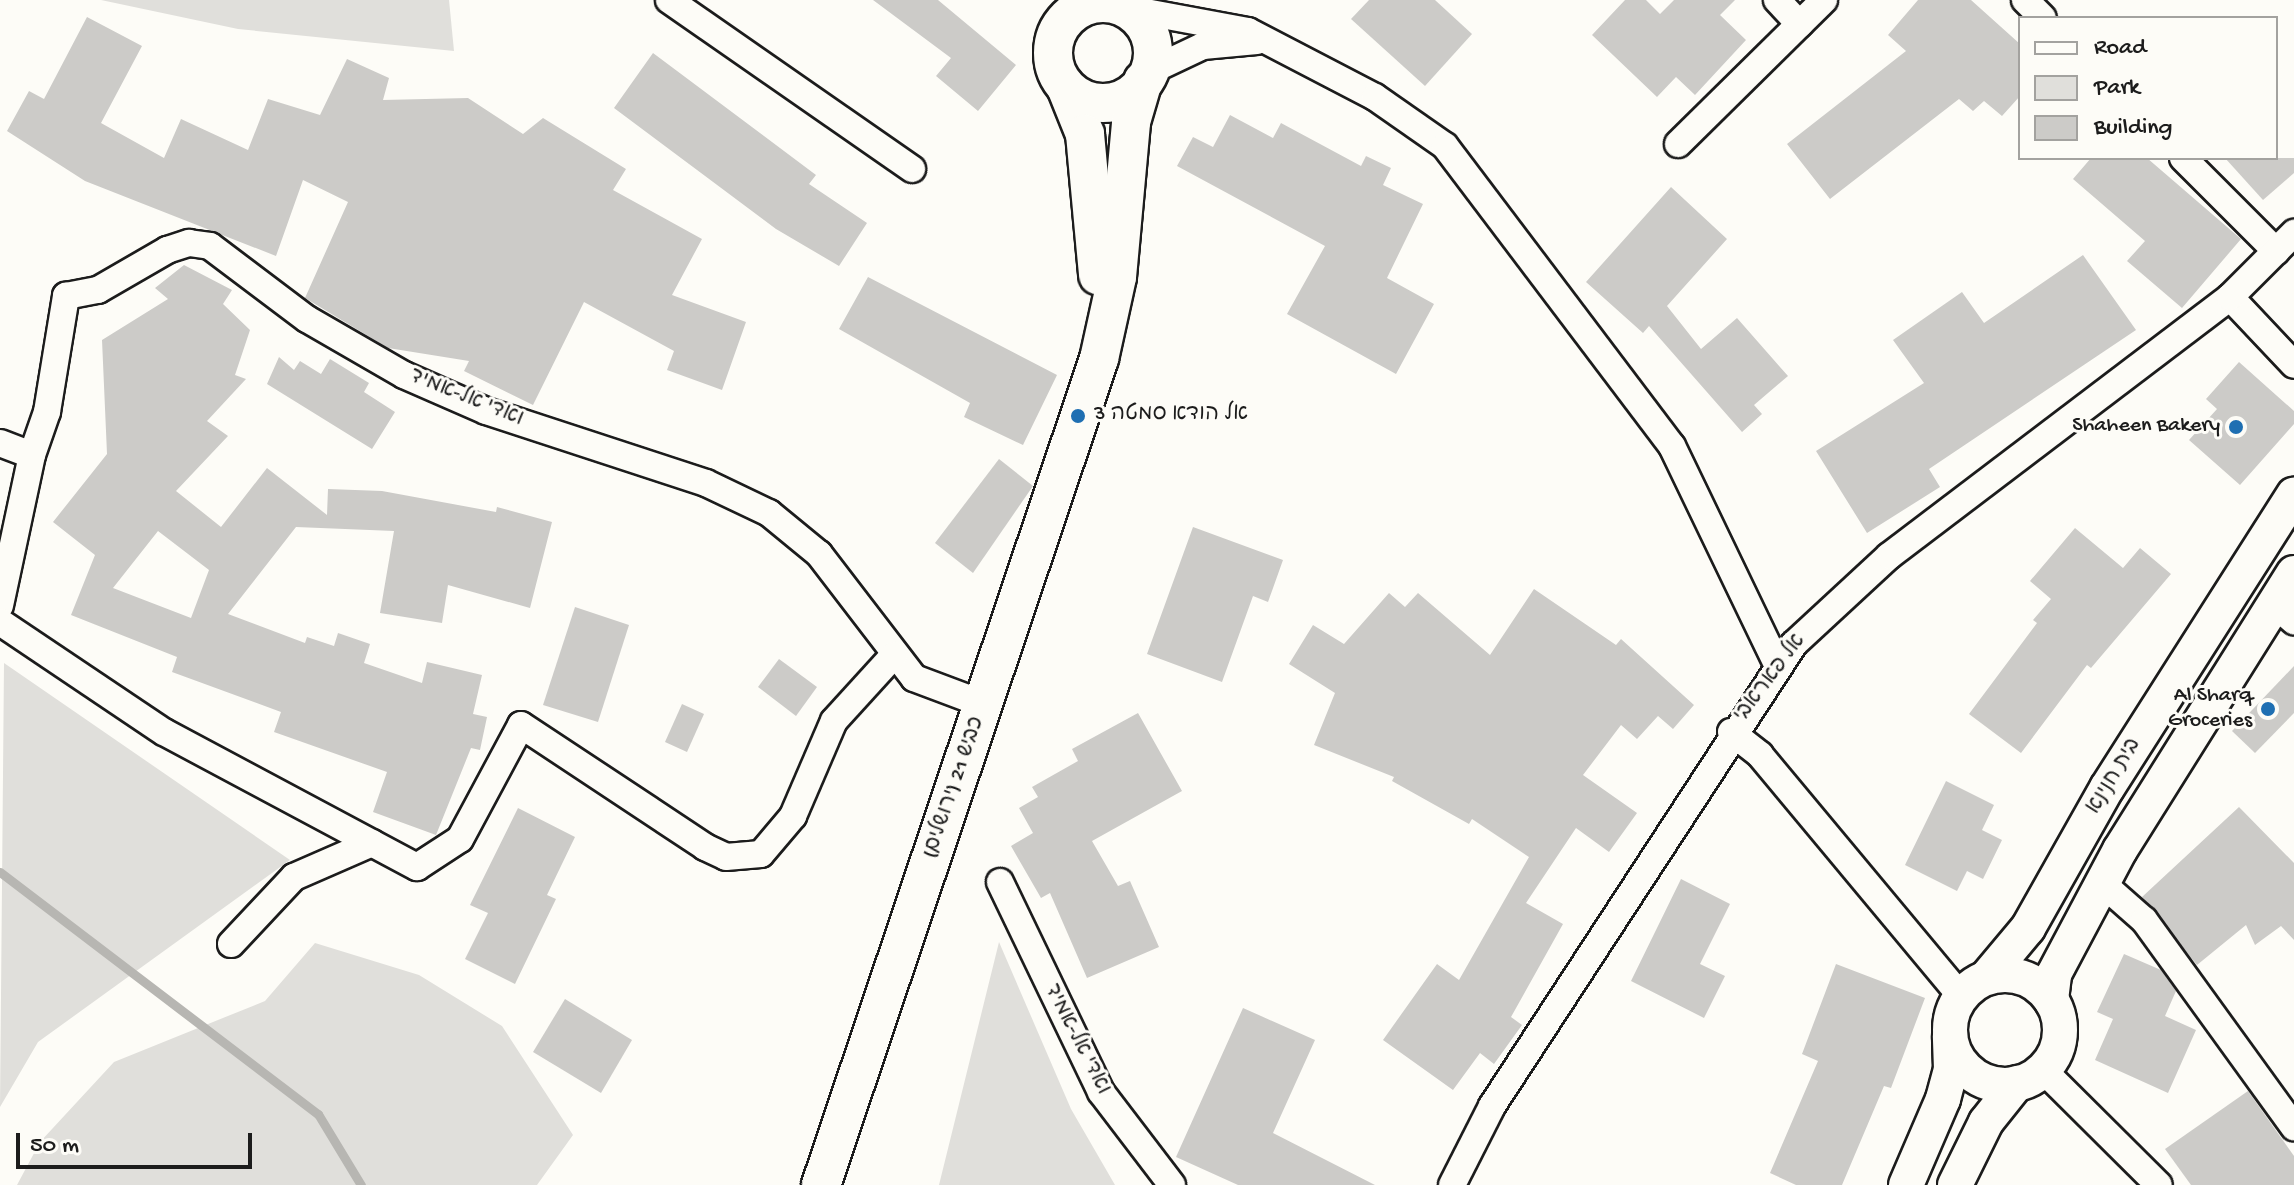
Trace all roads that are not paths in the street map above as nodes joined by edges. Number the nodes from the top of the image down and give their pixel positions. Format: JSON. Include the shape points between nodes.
{"nodes":[{"id":1,"x":669,"y":0,"type":"edge"},
{"id":2,"x":1039,"y":0,"type":"edge"},
{"id":3,"x":1777,"y":0,"type":"edge"},
{"id":4,"x":1824,"y":0,"type":"edge"},
{"id":5,"x":2025,"y":0,"type":"edge"},
{"id":6,"x":1116,"y":4,"type":"edge"},
{"id":7,"x":2041,"y":16,"type":"edge"},
{"id":8,"x":1799,"y":24,"type":"junction"},
{"id":9,"x":1052,"y":49,"type":"junction"},
{"id":10,"x":1294,"y":53,"type":"junction"},
{"id":11,"x":1146,"y":76,"type":"junction"},
{"id":12,"x":1066,"y":87,"type":"junction"},
{"id":13,"x":1678,"y":144,"type":"dead end"},
{"id":14,"x":2185,"y":160,"type":"edge"},
{"id":15,"x":912,"y":169,"type":"dead end"},
{"id":16,"x":2285,"y":242,"type":"edge"},
{"id":17,"x":2230,"y":297,"type":"junction"},
{"id":18,"x":2294,"y":365,"type":"edge"},
{"id":19,"x":1089,"y":392,"type":"junction"},
{"id":20,"x":0,"y":443,"type":"edge"},
{"id":21,"x":32,"y":455,"type":"junction"},
{"id":22,"x":2294,"y":495,"type":"edge"},
{"id":23,"x":2294,"y":573,"type":"edge"},
{"id":24,"x":0,"y":606,"type":"edge"},
{"id":25,"x":2283,"y":612,"type":"edge"},
{"id":26,"x":0,"y":622,"type":"edge"},
{"id":27,"x":894,"y":655,"type":"junction"},
{"id":28,"x":1778,"y":666,"type":"junction"},
{"id":29,"x":983,"y":704,"type":"junction"},
{"id":30,"x":1731,"y":732,"type":"junction"},
{"id":31,"x":372,"y":843,"type":"junction"},
{"id":32,"x":1000,"y":882,"type":"dead end"},
{"id":33,"x":2102,"y":883,"type":"junction"},
{"id":34,"x":231,"y":944,"type":"dead end"},
{"id":35,"x":1974,"y":987,"type":"junction"},
{"id":36,"x":2051,"y":1000,"type":"junction"},
{"id":37,"x":1950,"y":1032,"type":"junction"},
{"id":38,"x":2030,"y":1076,"type":"junction"},
{"id":39,"x":2294,"y":1127,"type":"edge"},
{"id":40,"x":821,"y":1185,"type":"edge"},
{"id":41,"x":1172,"y":1185,"type":"edge"},
{"id":42,"x":1452,"y":1185,"type":"edge"},
{"id":43,"x":1906,"y":1185,"type":"edge"},
{"id":44,"x":1955,"y":1185,"type":"edge"},
{"id":45,"x":2159,"y":1185,"type":"edge"}],
"edges":[{"from":1,"to":15,"type":"street"},
{"from":2,"to":9,"type":"main road"},
{"from":3,"to":8,"type":"street"},
{"from":4,"to":8,"type":"street"},
{"from":5,"to":7,"type":"street"},
{"from":6,"to":9,"type":"main road","via":[[1085,5],[1070,15]]},
{"from":6,"to":10,"type":"street","via":[[1223,21]]},
{"from":6,"to":11,"type":"main road","via":[[1149,34]]},
{"from":8,"to":13,"type":"street"},
{"from":9,"to":12,"type":"main road"},
{"from":10,"to":11,"type":"street","via":[[1223,40]]},
{"from":10,"to":28,"type":"street","via":[[1404,115],[1467,169],[1583,336],[1678,456]]},
{"from":11,"to":12,"type":"main road","via":[[1111,103],[1094,102]]},
{"from":11,"to":19,"type":"main road","name":"כביש 21 (ירושלים)","via":[[1131,122],[1115,288]]},
{"from":12,"to":19,"type":"main road","name":"כביש 21 (ירושלים)","via":[[1085,134],[1096,226]]},
{"from":14,"to":16,"type":"street"},
{"from":16,"to":17,"type":"street","name":"אל פאראבי"},
{"from":17,"to":18,"type":"street"},
{"from":17,"to":28,"type":"street","name":"אל פאראבי","via":[[1889,556]]},
{"from":19,"to":29,"type":"main road","name":"כביש 21 (ירושלים)"},
{"from":20,"to":21,"type":"street"},
{"from":21,"to":24,"type":"street"},
{"from":21,"to":27,"type":"street","name":"ואדי אל-אמיד","via":[[47,412],[66,296],[98,290],[178,247],[210,246],[307,319],[404,375],[486,411],[706,483],[769,513],[819,554]]},
{"from":22,"to":35,"type":"street","name":"בית חנינא","via":[[2107,788],[2028,928]]},
{"from":23,"to":25,"type":"street","name":"בית חנינא"},
{"from":25,"to":33,"type":"street","name":"בית חנינא"},
{"from":26,"to":31,"type":"street","via":[[164,732]]},
{"from":27,"to":29,"type":"street","name":"ואדי אל-אמיד","via":[[928,686]]},
{"from":27,"to":31,"type":"street","via":[[834,721],[793,816],[761,854],[726,857],[705,847],[521,725],[460,839],[417,867]]},
{"from":28,"to":30,"type":"street","name":"אל פאראבי"},
{"from":29,"to":40,"type":"main road","name":"כביש 21 (ירושלים)"},
{"from":30,"to":35,"type":"street","via":[[1760,755]]},
{"from":30,"to":42,"type":"street","name":"אל פאראבי","via":[[1492,1106]]},
{"from":31,"to":34,"type":"street","via":[[294,877]]},
{"from":32,"to":41,"type":"street","name":"ואדי אל-אמיד","via":[[1101,1092]]},
{"from":33,"to":36,"type":"street","name":"בית חנינא","via":[[2054,974]]},
{"from":33,"to":39,"type":"street","via":[[2144,920]]},
{"from":35,"to":36,"type":"street","via":[[2025,979]]},
{"from":35,"to":37,"type":"street"},
{"from":36,"to":38,"type":"street","via":[[2060,1036]]},
{"from":37,"to":38,"type":"street","via":[[1964,1067],[1998,1084]]},
{"from":37,"to":43,"type":"street","via":[[1951,1069],[1943,1099]]},
{"from":38,"to":44,"type":"street","via":[[1986,1122]]},
{"from":38,"to":45,"type":"street"}]}
